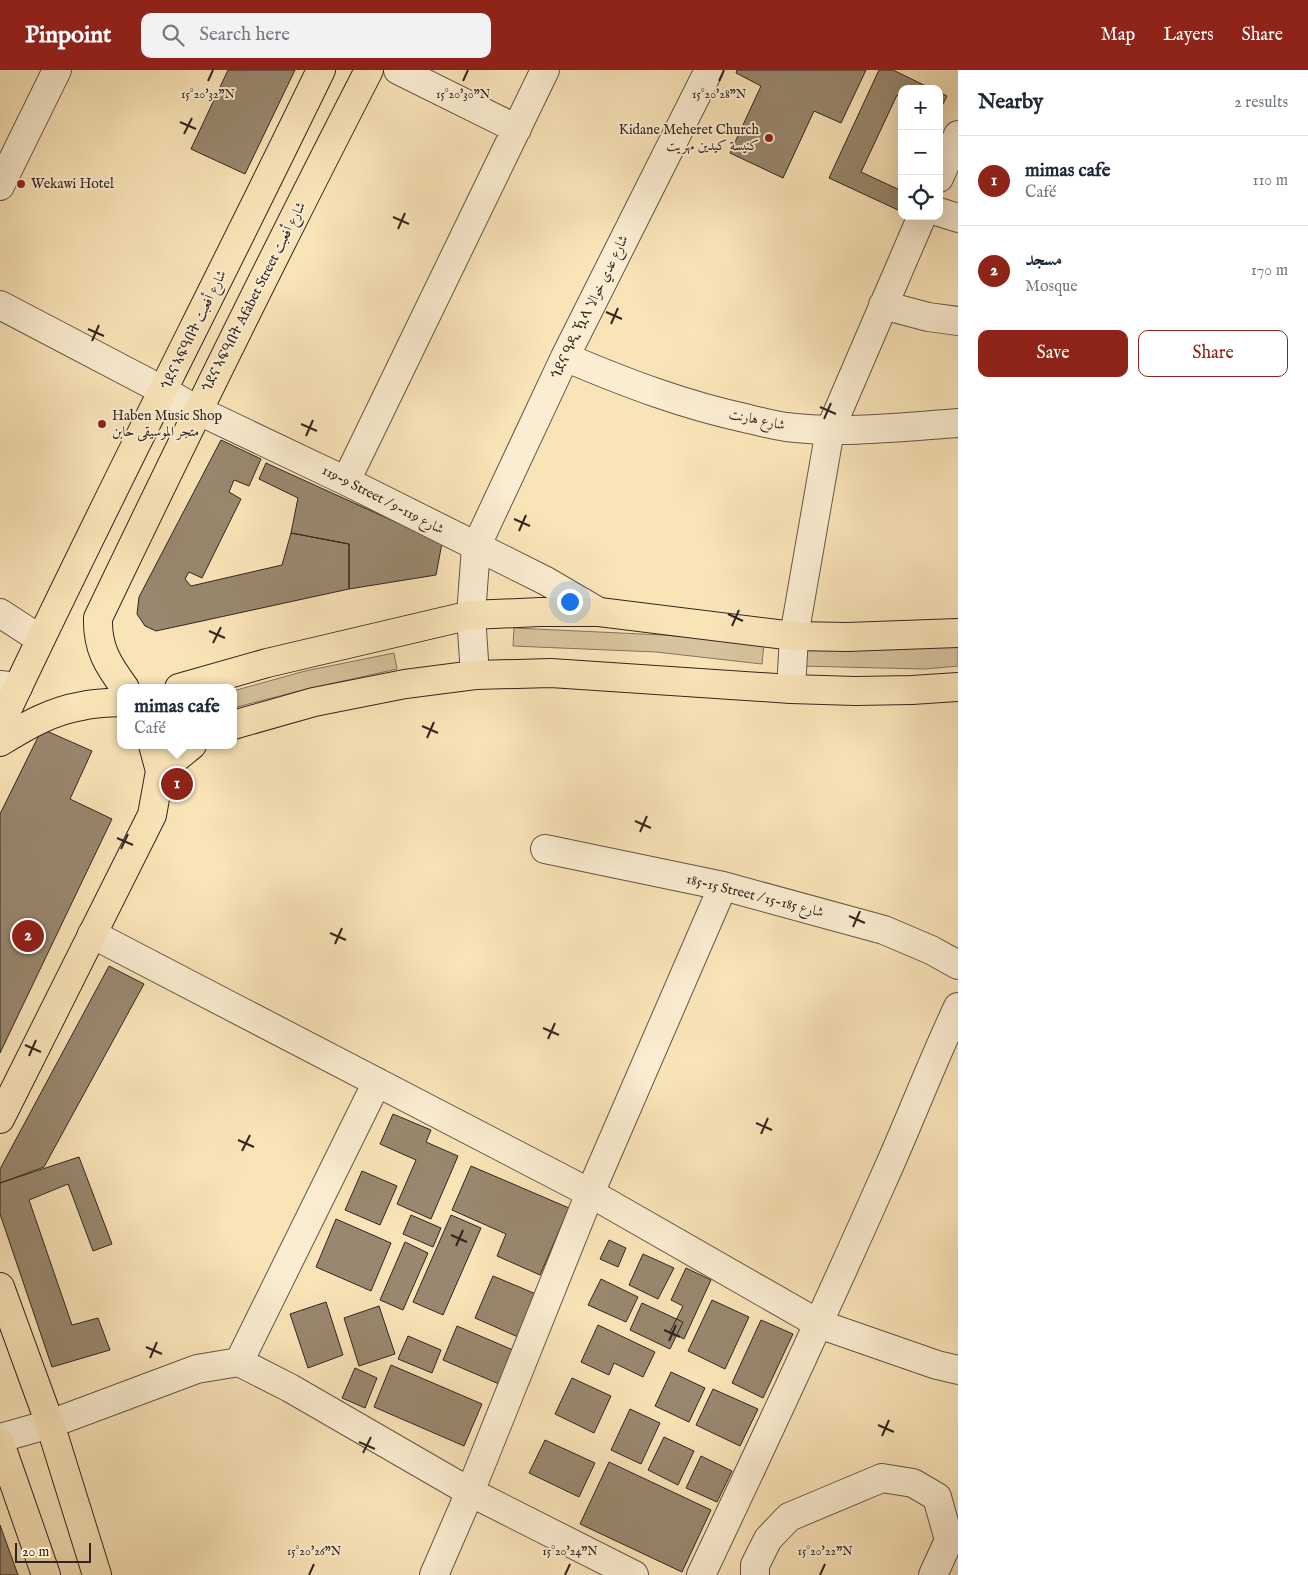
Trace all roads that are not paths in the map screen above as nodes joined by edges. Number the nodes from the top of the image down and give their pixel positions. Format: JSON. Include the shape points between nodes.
{"nodes":[{"id":1,"x":57,"y":70,"type":"edge"},
{"id":2,"x":321,"y":70,"type":"edge"},
{"id":3,"x":370,"y":70,"type":"edge"},
{"id":4,"x":398,"y":70,"type":"edge"},
{"id":5,"x":546,"y":70,"type":"edge"},
{"id":6,"x":708,"y":70,"type":"edge"},
{"id":7,"x":517,"y":129,"type":"junction"},
{"id":8,"x":958,"y":135,"type":"edge"},
{"id":9,"x":940,"y":175,"type":"edge"},
{"id":10,"x":0,"y":186,"type":"edge"},
{"id":11,"x":943,"y":213,"type":"edge"},
{"id":12,"x":958,"y":218,"type":"edge"},
{"id":13,"x":920,"y":220,"type":"edge"},
{"id":14,"x":0,"y":305,"type":"edge"},
{"id":15,"x":883,"y":305,"type":"junction"},
{"id":16,"x":958,"y":321,"type":"edge"},
{"id":17,"x":565,"y":358,"type":"junction"},
{"id":18,"x":164,"y":391,"type":"junction"},
{"id":19,"x":197,"y":410,"type":"junction"},
{"id":20,"x":958,"y":423,"type":"edge"},
{"id":21,"x":830,"y":430,"type":"junction"},
{"id":22,"x":346,"y":481,"type":"junction"},
{"id":23,"x":476,"y":547,"type":"junction"},
{"id":24,"x":599,"y":612,"type":"junction"},
{"id":25,"x":0,"y":613,"type":"edge"},
{"id":26,"x":471,"y":615,"type":"junction"},
{"id":27,"x":958,"y":633,"type":"edge"},
{"id":28,"x":794,"y":636,"type":"junction"},
{"id":29,"x":40,"y":639,"type":"junction"},
{"id":30,"x":475,"y":675,"type":"junction"},
{"id":31,"x":122,"y":684,"type":"edge"},
{"id":32,"x":193,"y":684,"type":"edge"},
{"id":33,"x":9,"y":686,"type":"edge"},
{"id":34,"x":958,"y":687,"type":"edge"},
{"id":35,"x":791,"y":688,"type":"junction"},
{"id":36,"x":117,"y":702,"type":"edge"},
{"id":37,"x":237,"y":724,"type":"edge"},
{"id":38,"x":0,"y":725,"type":"edge"},
{"id":39,"x":0,"y":742,"type":"edge"},
{"id":40,"x":181,"y":749,"type":"edge"},
{"id":41,"x":156,"y":758,"type":"edge"},
{"id":42,"x":545,"y":849,"type":"dead end"},
{"id":43,"x":723,"y":886,"type":"junction"},
{"id":44,"x":92,"y":934,"type":"junction"},
{"id":45,"x":958,"y":965,"type":"edge"},
{"id":46,"x":958,"y":1007,"type":"edge"},
{"id":47,"x":377,"y":1082,"type":"junction"},
{"id":48,"x":2,"y":1111,"type":"edge"},
{"id":49,"x":590,"y":1194,"type":"junction"},
{"id":50,"x":0,"y":1287,"type":"edge"},
{"id":51,"x":819,"y":1324,"type":"junction"},
{"id":52,"x":239,"y":1362,"type":"junction"},
{"id":53,"x":958,"y":1370,"type":"edge"},
{"id":54,"x":50,"y":1424,"type":"junction"},
{"id":55,"x":0,"y":1438,"type":"edge"},
{"id":56,"x":0,"y":1443,"type":"edge"},
{"id":57,"x":470,"y":1492,"type":"junction"},
{"id":58,"x":46,"y":1575,"type":"edge"},
{"id":59,"x":97,"y":1575,"type":"edge"},
{"id":60,"x":434,"y":1575,"type":"edge"},
{"id":61,"x":634,"y":1575,"type":"edge"},
{"id":62,"x":701,"y":1575,"type":"edge"},
{"id":63,"x":755,"y":1575,"type":"edge"},
{"id":64,"x":933,"y":1575,"type":"edge"}],
"edges":[{"from":1,"to":10,"type":"street"},
{"from":2,"to":18,"type":"main road","name":"ጎደና ኣፍዓበት شارع أفعبت"},
{"from":3,"to":19,"type":"main road","name":"ጎደና ኣፍዓበት Afabet Street شارع أفعبت"},
{"from":4,"to":7,"type":"street"},
{"from":5,"to":7,"type":"street"},
{"from":6,"to":17,"type":"street","name":"ጎደና ዓዲ ዃላ شارع عدي خوالا"},
{"from":7,"to":22,"type":"street"},
{"from":8,"to":9,"type":"street"},
{"from":11,"to":12,"type":"street"},
{"from":13,"to":15,"type":"street"},
{"from":14,"to":18,"type":"street","name":"119-9 Street / شارع 119-9"},
{"from":15,"to":16,"type":"street"},
{"from":15,"to":21,"type":"street"},
{"from":17,"to":21,"type":"street","name":"شارع هارنت","via":[[686,404],[786,427]]},
{"from":17,"to":23,"type":"street","name":"ጎደና ዓዲ ዃላ شارع عدي خوالا"},
{"from":18,"to":19,"type":"street","name":"119-9 Street / شارع 119-9"},
{"from":18,"to":29,"type":"main road","name":"ጎደና ኣፍዓበት شارع أفعبت"},
{"from":19,"to":22,"type":"street","name":"119-9 Street / شارع 119-9"},
{"from":19,"to":31,"type":"main road","name":"ጎደና ኣፍዓበት Afabet Street شارع أفعبت","via":[[98,618],[103,652]]},
{"from":20,"to":21,"type":"street","name":"شارع هارنت"},
{"from":21,"to":28,"type":"street"},
{"from":22,"to":23,"type":"street","name":"119-9 Street / شارع 119-9"},
{"from":23,"to":24,"type":"street","name":"119-9 Street / شارع 119-9","via":[[546,581]]},
{"from":23,"to":26,"type":"street"},
{"from":24,"to":26,"type":"main road"},
{"from":24,"to":28,"type":"main road"},
{"from":25,"to":29,"type":"street"},
{"from":26,"to":30,"type":"street"},
{"from":26,"to":32,"type":"main road","via":[[267,663]]},
{"from":27,"to":28,"type":"main road"},
{"from":28,"to":35,"type":"street"},
{"from":29,"to":33,"type":"main road","name":"ጎደና ኣፍዓበት شارع أفعبت"},
{"from":30,"to":35,"type":"main road","via":[[551,673]]},
{"from":30,"to":37,"type":"main road","via":[[405,684],[314,702]]},
{"from":33,"to":38,"type":"main road","name":"ጎደና ኣፍዓበት شارع أفعبت"},
{"from":34,"to":35,"type":"main road"},
{"from":36,"to":39,"type":"main road","via":[[82,705],[55,712]]},
{"from":40,"to":41,"type":"main road"},
{"from":41,"to":44,"type":"main road","via":[[152,815]]},
{"from":42,"to":43,"type":"street","name":"185-15 Street / شارع 185-15"},
{"from":43,"to":45,"type":"street","name":"185-15 Street / شارع 185-15","via":[[884,930]]},
{"from":43,"to":49,"type":"street"},
{"from":44,"to":47,"type":"street"},
{"from":44,"to":48,"type":"main road"},
{"from":46,"to":51,"type":"street"},
{"from":47,"to":49,"type":"street"},
{"from":47,"to":52,"type":"street"},
{"from":49,"to":51,"type":"street"},
{"from":49,"to":57,"type":"street"},
{"from":50,"to":54,"type":"main road"},
{"from":51,"to":53,"type":"street"},
{"from":51,"to":62,"type":"street"},
{"from":52,"to":54,"type":"street","via":[[197,1369]]},
{"from":52,"to":57,"type":"street"},
{"from":54,"to":55,"type":"street"},
{"from":54,"to":59,"type":"main road"},
{"from":56,"to":58,"type":"main road"},
{"from":57,"to":60,"type":"street"},
{"from":57,"to":61,"type":"street"},
{"from":63,"to":64,"type":"street","via":[[755,1566],[768,1539],[789,1517],[882,1478],[913,1483],[937,1498],[949,1540]]}]}
